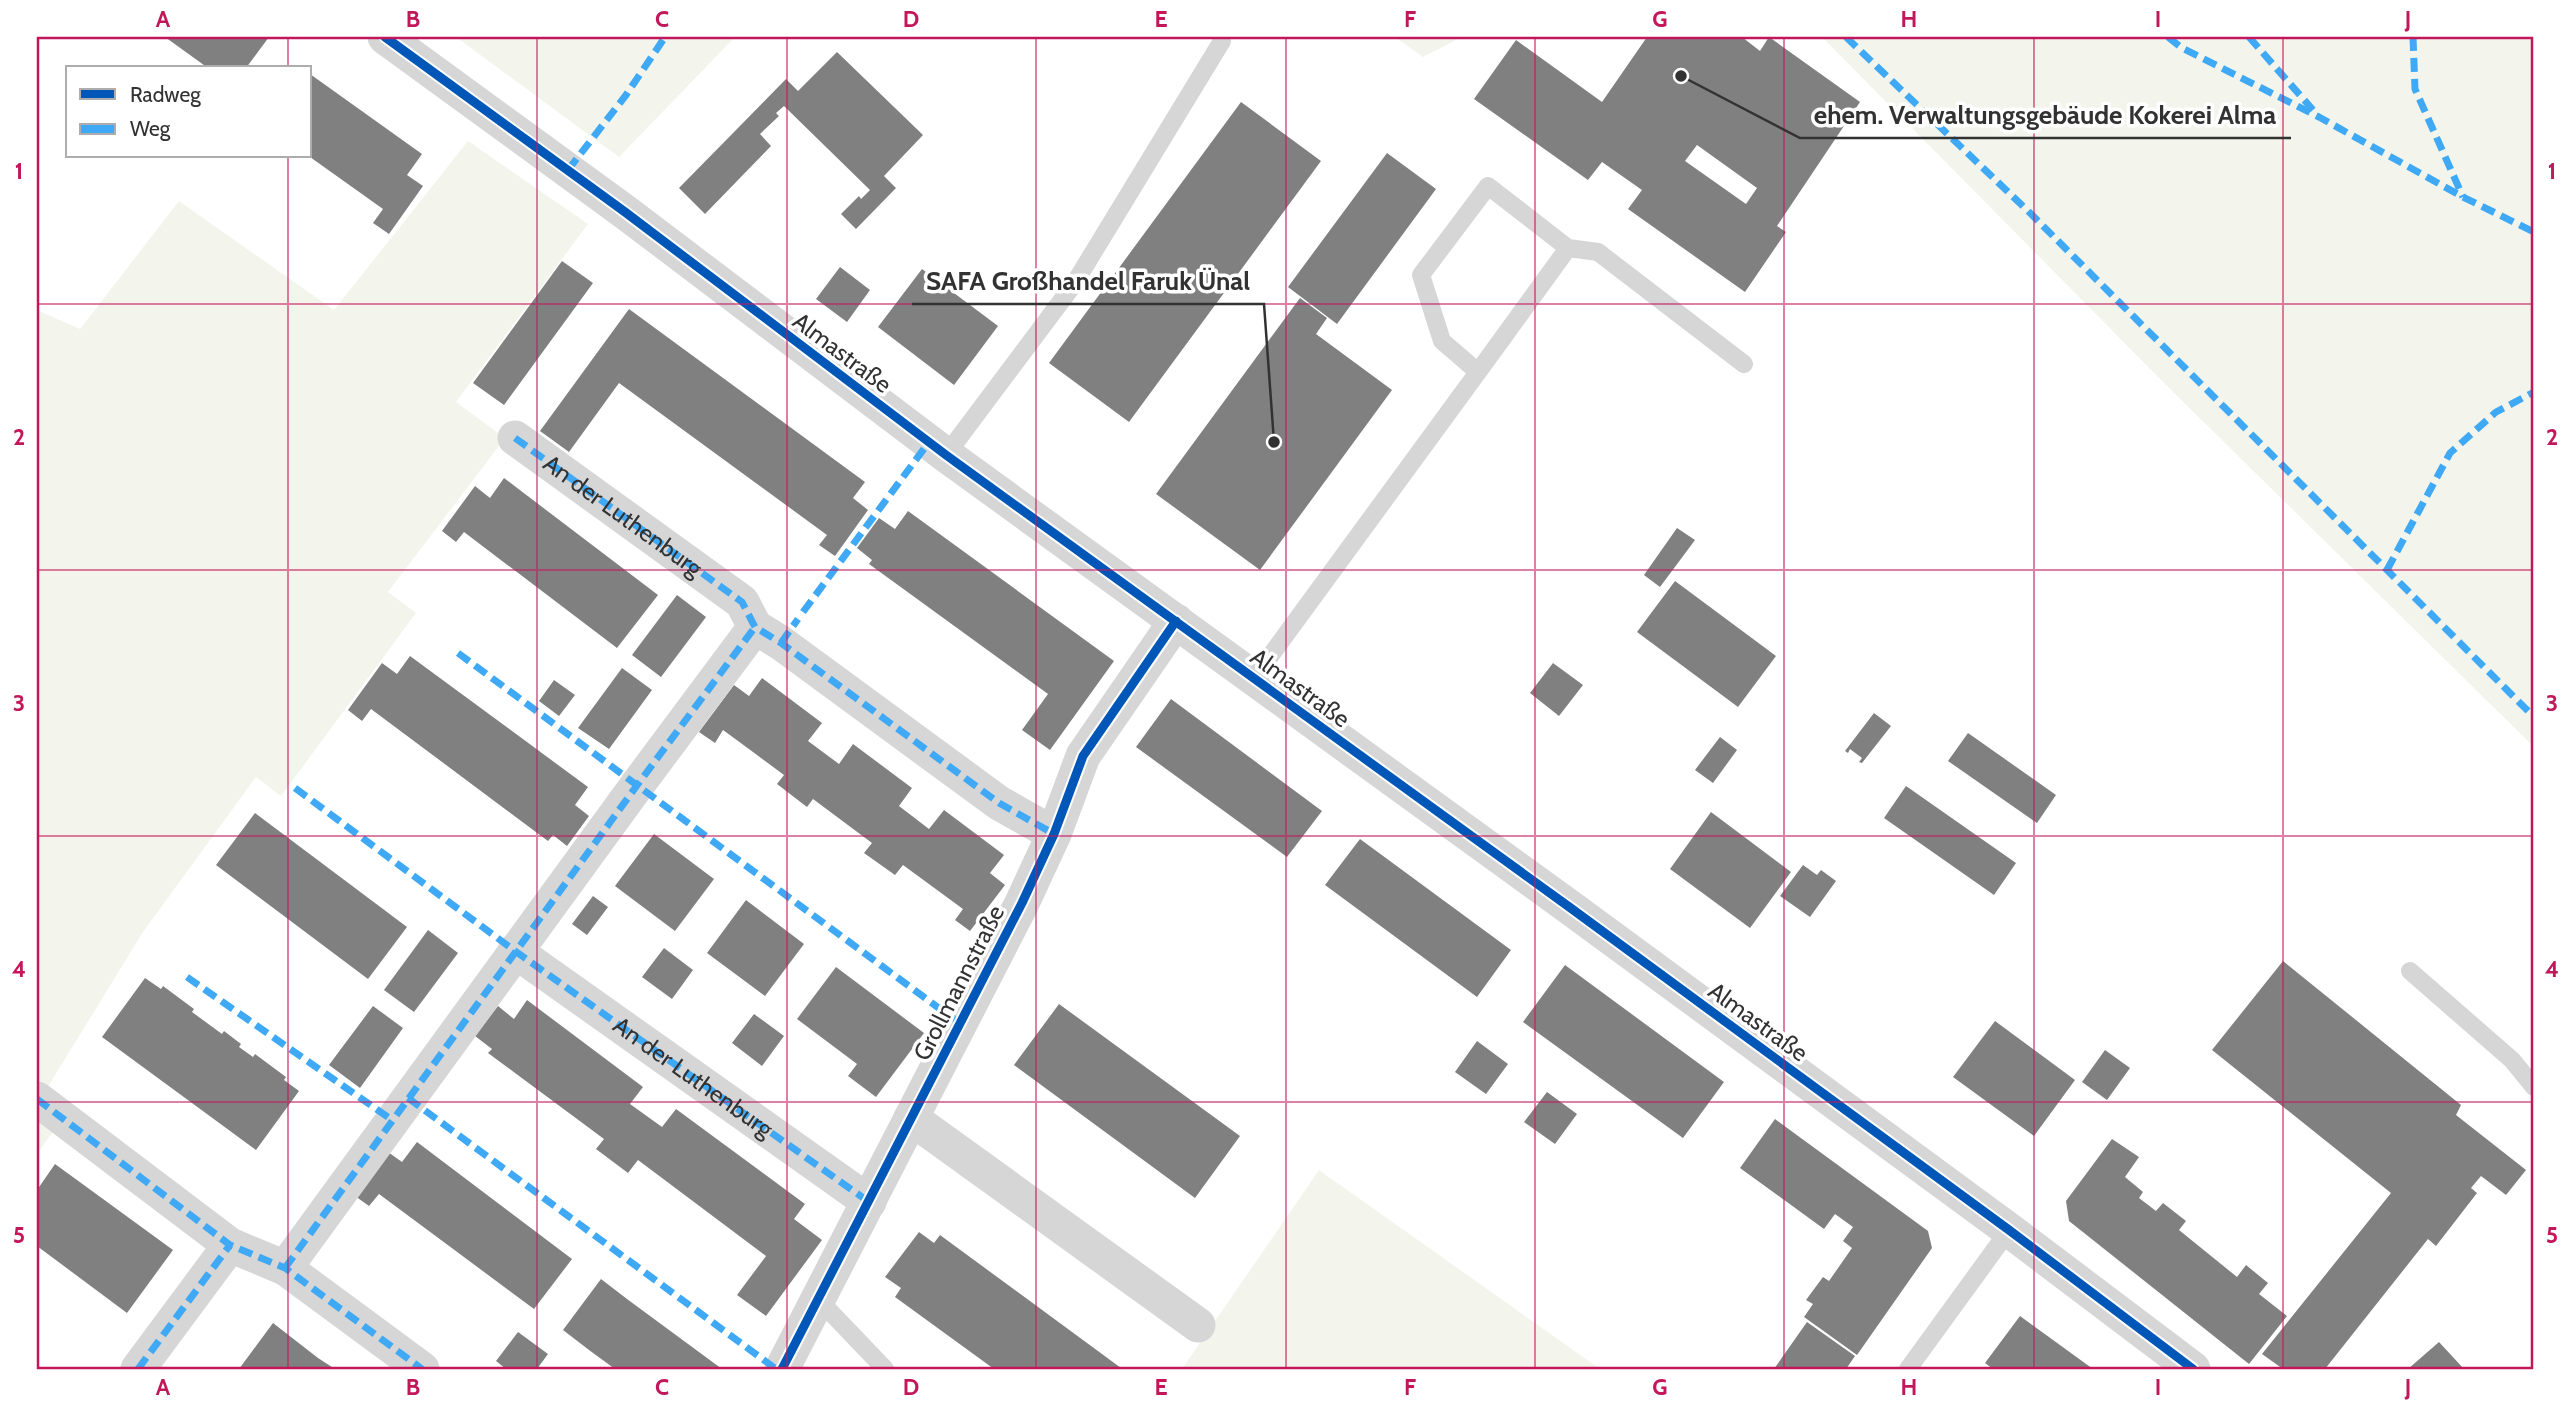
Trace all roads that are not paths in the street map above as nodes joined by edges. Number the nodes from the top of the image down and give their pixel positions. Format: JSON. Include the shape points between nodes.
{"nodes":[{"id":1,"x":385,"y":37,"type":"edge"},
{"id":2,"x":1222,"y":41,"type":"dead end"},
{"id":3,"x":1568,"y":248,"type":"junction"},
{"id":4,"x":1744,"y":364,"type":"dead end"},
{"id":5,"x":1478,"y":372,"type":"junction"},
{"id":6,"x":515,"y":439,"type":"dead end"},
{"id":7,"x":946,"y":455,"type":"junction"},
{"id":8,"x":1176,"y":621,"type":"junction"},
{"id":9,"x":755,"y":627,"type":"junction"},
{"id":10,"x":1254,"y":678,"type":"junction"},
{"id":11,"x":1054,"y":834,"type":"junction"},
{"id":12,"x":515,"y":951,"type":"junction"},
{"id":13,"x":2410,"y":971,"type":"dead end"},
{"id":14,"x":2534,"y":1087,"type":"edge"},
{"id":15,"x":37,"y":1099,"type":"edge"},
{"id":16,"x":911,"y":1118,"type":"junction"},
{"id":17,"x":869,"y":1202,"type":"junction"},
{"id":18,"x":2008,"y":1230,"type":"junction"},
{"id":19,"x":230,"y":1245,"type":"junction"},
{"id":20,"x":285,"y":1268,"type":"junction"},
{"id":21,"x":818,"y":1300,"type":"junction"},
{"id":22,"x":1198,"y":1325,"type":"dead end"},
{"id":23,"x":138,"y":1369,"type":"edge"},
{"id":24,"x":422,"y":1369,"type":"edge"},
{"id":25,"x":782,"y":1369,"type":"edge"},
{"id":26,"x":885,"y":1369,"type":"edge"},
{"id":27,"x":1908,"y":1369,"type":"edge"},
{"id":28,"x":2193,"y":1369,"type":"edge"}],
"edges":[{"from":1,"to":7,"type":"street","name":"Almastraße"},
{"from":2,"to":7,"type":"lane","via":[[1074,284]]},
{"from":3,"to":4,"type":"lane","via":[[1598,252]]},
{"from":3,"to":5,"type":"lane"},
{"from":3,"to":5,"type":"lane","via":[[1488,186],[1421,275],[1442,341]]},
{"from":5,"to":10,"type":"lane"},
{"from":6,"to":9,"type":"street","name":"An der Luthenburg","via":[[743,602]]},
{"from":7,"to":8,"type":"street","name":"Almastraße"},
{"from":8,"to":10,"type":"street","name":"Almastraße"},
{"from":8,"to":11,"type":"street","name":"Grollmannstraße","via":[[1083,756]]},
{"from":9,"to":11,"type":"street","name":"An der Luthenburg","via":[[999,803]]},
{"from":9,"to":12,"type":"street"},
{"from":10,"to":18,"type":"street","name":"Almastraße"},
{"from":11,"to":16,"type":"street","name":"Grollmannstraße"},
{"from":12,"to":17,"type":"street","name":"An der Luthenburg"},
{"from":12,"to":20,"type":"street"},
{"from":13,"to":14,"type":"lane","via":[[2512,1059]]},
{"from":15,"to":19,"type":"street"},
{"from":16,"to":17,"type":"street","name":"Grollmannstraße"},
{"from":16,"to":22,"type":"street"},
{"from":17,"to":21,"type":"street","name":"Grollmannstraße"},
{"from":18,"to":27,"type":"lane"},
{"from":18,"to":28,"type":"street","name":"Almastraße"},
{"from":19,"to":20,"type":"street"},
{"from":19,"to":23,"type":"street"},
{"from":20,"to":24,"type":"street"},
{"from":21,"to":25,"type":"street","name":"Grollmannstraße"},
{"from":21,"to":26,"type":"lane"}]}
